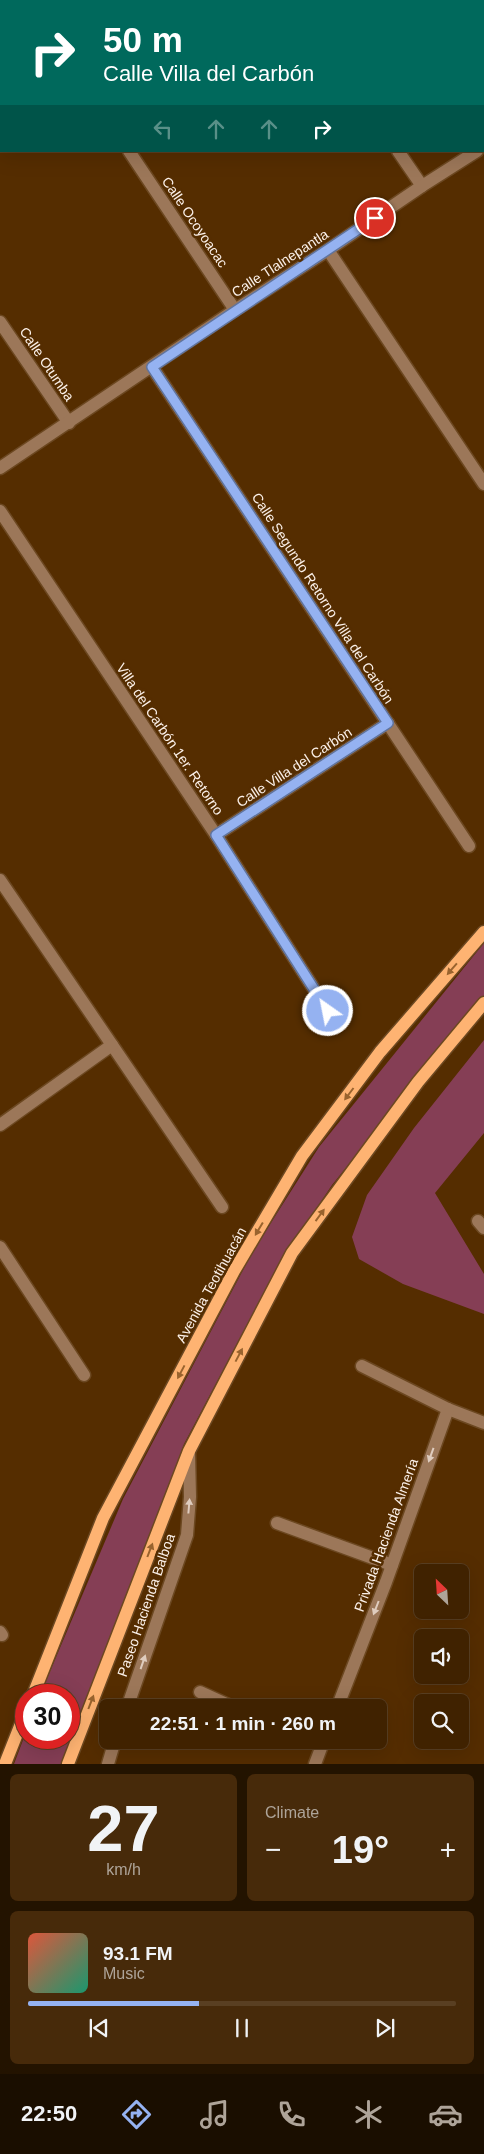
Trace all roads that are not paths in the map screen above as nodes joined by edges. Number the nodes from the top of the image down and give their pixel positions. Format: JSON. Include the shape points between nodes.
{"nodes":[{"id":1,"x":130,"y":152,"type":"edge"},
{"id":2,"x":399,"y":152,"type":"edge"},
{"id":3,"x":475,"y":152,"type":"edge"},
{"id":4,"x":422,"y":186,"type":"junction"},
{"id":5,"x":328,"y":250,"type":"junction"},
{"id":6,"x":235,"y":310,"type":"junction"},
{"id":7,"x":0,"y":322,"type":"edge"},
{"id":8,"x":152,"y":367,"type":"junction"},
{"id":9,"x":69,"y":423,"type":"junction"},
{"id":10,"x":0,"y":468,"type":"edge"},
{"id":11,"x":484,"y":484,"type":"edge"},
{"id":12,"x":0,"y":511,"type":"edge"},
{"id":13,"x":388,"y":723,"type":"junction"},
{"id":14,"x":216,"y":835,"type":"junction"},
{"id":15,"x":468,"y":846,"type":"dead end"},
{"id":16,"x":0,"y":880,"type":"edge"},
{"id":17,"x":484,"y":932,"type":"edge"},
{"id":18,"x":484,"y":1002,"type":"edge"},
{"id":19,"x":328,"y":1011,"type":"dead end"},
{"id":20,"x":112,"y":1045,"type":"junction"},
{"id":21,"x":0,"y":1125,"type":"edge"},
{"id":22,"x":222,"y":1207,"type":"dead end"},
{"id":23,"x":0,"y":1247,"type":"edge"},
{"id":24,"x":362,"y":1366,"type":"dead end"},
{"id":25,"x":84,"y":1375,"type":"dead end"},
{"id":26,"x":448,"y":1409,"type":"junction"},
{"id":27,"x":484,"y":1423,"type":"edge"},
{"id":28,"x":189,"y":1451,"type":"junction"},
{"id":29,"x":277,"y":1523,"type":"dead end"},
{"id":30,"x":392,"y":1565,"type":"junction"},
{"id":31,"x":37,"y":1684,"type":"edge"},
{"id":32,"x":200,"y":1692,"type":"dead end"},
{"id":33,"x":130,"y":1699,"type":"edge"},
{"id":34,"x":216,"y":1699,"type":"edge"},
{"id":35,"x":340,"y":1699,"type":"edge"},
{"id":36,"x":15,"y":1739,"type":"edge"},
{"id":37,"x":112,"y":1749,"type":"edge"},
{"id":38,"x":318,"y":1749,"type":"edge"},
{"id":39,"x":5,"y":1764,"type":"edge"},
{"id":40,"x":68,"y":1764,"type":"edge"},
{"id":41,"x":108,"y":1764,"type":"edge"},
{"id":42,"x":315,"y":1764,"type":"edge"}],
"edges":[{"from":1,"to":6,"type":"street","name":"Calle Ocoyoacac"},
{"from":2,"to":4,"type":"street"},
{"from":3,"to":4,"type":"street","name":"Calle Tlalnepantla"},
{"from":4,"to":5,"type":"street","name":"Calle Tlalnepantla"},
{"from":5,"to":6,"type":"street","name":"Calle Tlalnepantla"},
{"from":5,"to":11,"type":"street"},
{"from":6,"to":8,"type":"street","name":"Calle Tlalnepantla"},
{"from":7,"to":9,"type":"street","name":"Calle Otumba"},
{"from":8,"to":9,"type":"street","name":"Calle Tlalnepantla"},
{"from":8,"to":13,"type":"street","name":"Calle Segundo Retorno Villa del Carbón"},
{"from":9,"to":10,"type":"street","name":"Calle Tlalnepantla"},
{"from":12,"to":14,"type":"street","name":"Villa del Carbón 1er. Retorno"},
{"from":13,"to":14,"type":"street","name":"Calle Villa del Carbón"},
{"from":13,"to":15,"type":"street","name":"Calle Segundo Retorno Villa del Carbón"},
{"from":14,"to":19,"type":"street","name":"Villa del Carbón 1er. Retorno"},
{"from":16,"to":20,"type":"street"},
{"from":17,"to":31,"type":"main road","name":"Avenida Teotihuacán","one_way":true,"via":[[380,1052],[307,1149],[234,1271],[103,1518]]},
{"from":28,"to":18,"type":"main road","one_way":true,"via":[[292,1253],[418,1082]]},
{"from":20,"to":21,"type":"street"},
{"from":20,"to":22,"type":"street"},
{"from":23,"to":25,"type":"street"},
{"from":24,"to":26,"type":"street"},
{"from":26,"to":27,"type":"street"},
{"from":26,"to":30,"type":"street","name":"Privada Hacienda Almería","one_way":true},
{"from":33,"to":28,"type":"street","name":"Paseo Hacienda Balboa","one_way":true,"via":[[186,1535],[190,1497]]},
{"from":40,"to":28,"type":"main road","one_way":true},
{"from":29,"to":30,"type":"street"},
{"from":30,"to":35,"type":"street","name":"Privada Hacienda Almería","one_way":true},
{"from":32,"to":34,"type":"street"},
{"from":36,"to":39,"type":"main road"},
{"from":37,"to":41,"type":"street"},
{"from":38,"to":42,"type":"street"}]}
